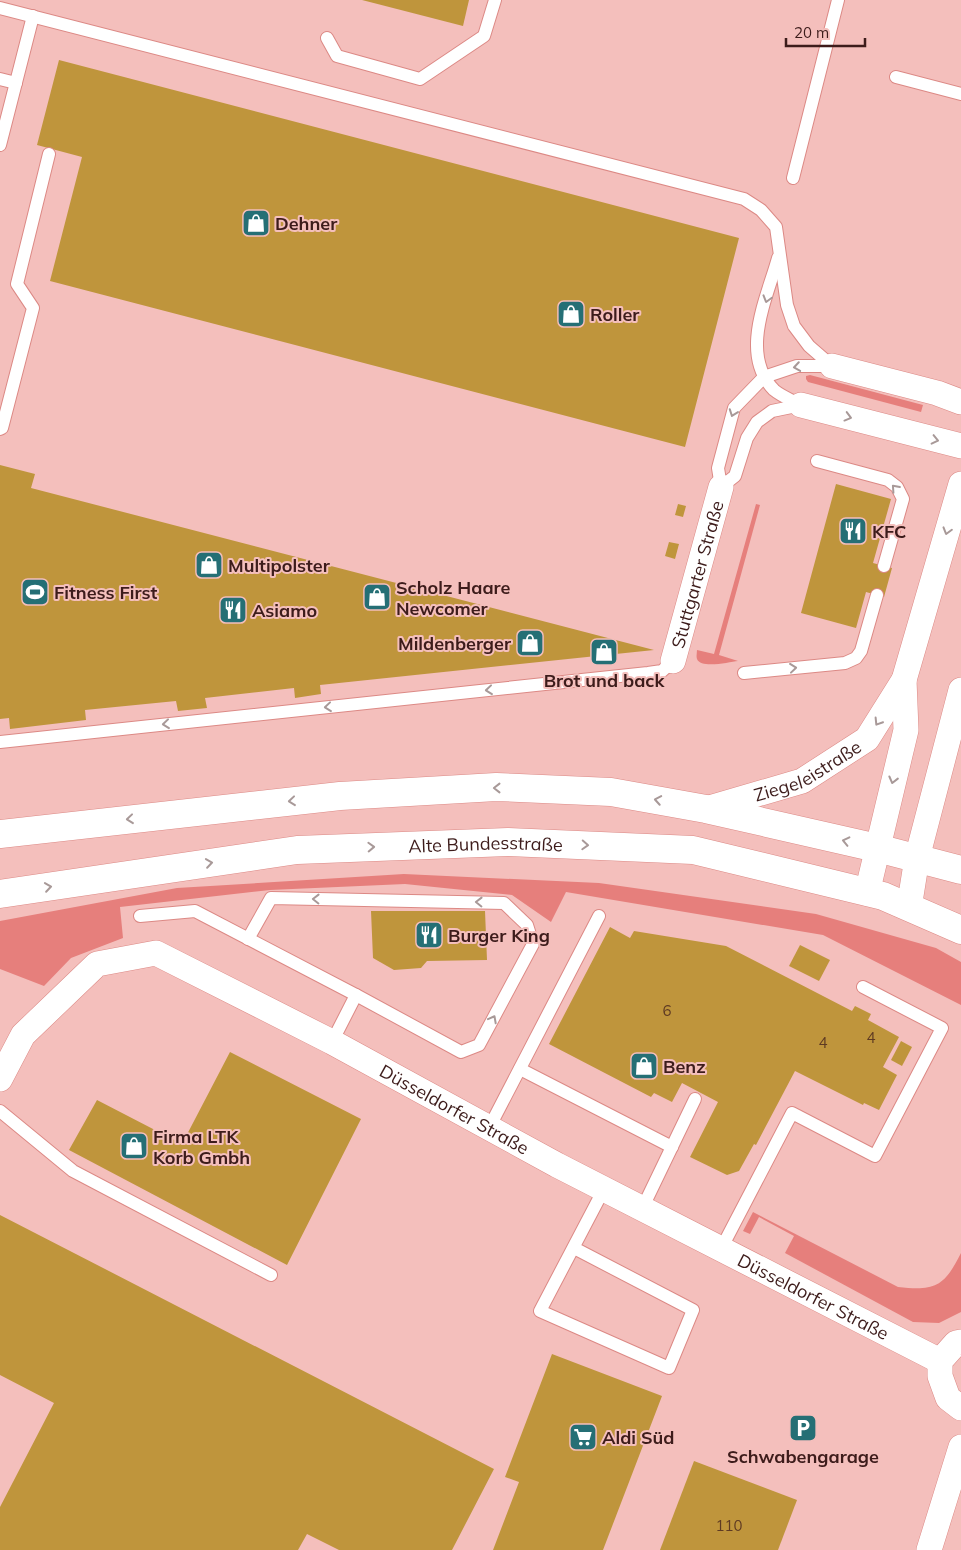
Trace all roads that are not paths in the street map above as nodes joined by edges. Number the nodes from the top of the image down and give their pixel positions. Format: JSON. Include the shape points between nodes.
{"nodes":[{"id":1,"x":495,"y":0,"type":"edge"},
{"id":2,"x":838,"y":0,"type":"edge"},
{"id":3,"x":0,"y":8,"type":"edge"},
{"id":4,"x":33,"y":16,"type":"junction"},
{"id":5,"x":327,"y":38,"type":"dead end"},
{"id":6,"x":896,"y":77,"type":"dead end"},
{"id":7,"x":0,"y":79,"type":"edge"},
{"id":8,"x":16,"y":83,"type":"junction"},
{"id":9,"x":961,"y":94,"type":"edge"},
{"id":10,"x":0,"y":145,"type":"edge"},
{"id":11,"x":49,"y":154,"type":"dead end"},
{"id":12,"x":793,"y":178,"type":"dead end"},
{"id":13,"x":780,"y":252,"type":"junction"},
{"id":14,"x":832,"y":366,"type":"junction"},
{"id":15,"x":764,"y":377,"type":"junction"},
{"id":16,"x":961,"y":402,"type":"edge"},
{"id":17,"x":801,"y":405,"type":"junction"},
{"id":18,"x":0,"y":429,"type":"edge"},
{"id":19,"x":961,"y":446,"type":"edge"},
{"id":20,"x":817,"y":461,"type":"dead end"},
{"id":21,"x":961,"y":484,"type":"edge"},
{"id":22,"x":721,"y":487,"type":"junction"},
{"id":23,"x":884,"y":566,"type":"dead end"},
{"id":24,"x":877,"y":595,"type":"dead end"},
{"id":25,"x":673,"y":661,"type":"joint"},
{"id":26,"x":744,"y":673,"type":"dead end"},
{"id":27,"x":904,"y":680,"type":"junction"},
{"id":28,"x":958,"y":701,"type":"edge"},
{"id":29,"x":0,"y":742,"type":"edge"},
{"id":30,"x":961,"y":766,"type":"edge"},
{"id":31,"x":706,"y":809,"type":"junction"},
{"id":32,"x":0,"y":834,"type":"edge"},
{"id":33,"x":876,"y":848,"type":"junction"},
{"id":34,"x":917,"y":858,"type":"junction"},
{"id":35,"x":961,"y":870,"type":"edge"},
{"id":36,"x":866,"y":892,"type":"junction"},
{"id":37,"x":0,"y":894,"type":"edge"},
{"id":38,"x":909,"y":908,"type":"junction"},
{"id":39,"x":140,"y":916,"type":"dead end"},
{"id":40,"x":599,"y":916,"type":"dead end"},
{"id":41,"x":935,"y":920,"type":"junction"},
{"id":42,"x":961,"y":930,"type":"edge"},
{"id":43,"x":248,"y":939,"type":"junction"},
{"id":44,"x":961,"y":942,"type":"edge"},
{"id":45,"x":863,"y":987,"type":"dead end"},
{"id":46,"x":356,"y":995,"type":"junction"},
{"id":47,"x":332,"y":1042,"type":"junction"},
{"id":48,"x":520,"y":1069,"type":"junction"},
{"id":49,"x":0,"y":1079,"type":"edge"},
{"id":50,"x":695,"y":1099,"type":"dead end"},
{"id":51,"x":0,"y":1111,"type":"edge"},
{"id":52,"x":489,"y":1128,"type":"junction"},
{"id":53,"x":672,"y":1148,"type":"junction"},
{"id":54,"x":604,"y":1189,"type":"junction"},
{"id":55,"x":642,"y":1209,"type":"junction"},
{"id":56,"x":574,"y":1248,"type":"junction"},
{"id":57,"x":721,"y":1249,"type":"junction"},
{"id":58,"x":271,"y":1275,"type":"dead end"},
{"id":59,"x":961,"y":1342,"type":"edge"},
{"id":60,"x":940,"y":1361,"type":"junction"},
{"id":61,"x":961,"y":1408,"type":"edge"},
{"id":62,"x":961,"y":1446,"type":"edge"},
{"id":63,"x":929,"y":1550,"type":"edge"}],
"edges":[{"from":1,"to":5,"type":"lane","via":[[484,36],[420,79],[337,56]]},
{"from":2,"to":12,"type":"lane"},
{"from":3,"to":4,"type":"lane"},
{"from":4,"to":8,"type":"lane"},
{"from":4,"to":13,"type":"lane","via":[[744,198],[761,210],[776,227]]},
{"from":6,"to":9,"type":"lane"},
{"from":7,"to":8,"type":"lane"},
{"from":8,"to":10,"type":"lane"},
{"from":11,"to":18,"type":"lane","via":[[17,284],[33,308]]},
{"from":13,"to":14,"type":"lane","via":[[787,305],[794,326],[809,346]]},
{"from":13,"to":15,"type":"lane","one_way":true,"via":[[758,329],[757,354]]},
{"from":14,"to":15,"type":"lane","name":"Stuttgarter Straße","one_way":true,"via":[[798,366]]},
{"from":14,"to":16,"type":"street","name":"Stuttgarter Straße"},
{"from":15,"to":17,"type":"lane","via":[[775,391]]},
{"from":15,"to":22,"type":"lane","name":"Stuttgarter Straße","one_way":true,"via":[[734,408],[718,468]]},
{"from":17,"to":19,"type":"street","name":"Stuttgarter Straße","one_way":true},
{"from":17,"to":22,"type":"lane","name":"Stuttgarter Straße","via":[[772,411],[757,422],[746,438],[735,476]]},
{"from":23,"to":20,"type":"lane","one_way":true,"via":[[903,499],[897,487],[888,480]]},
{"from":21,"to":27,"type":"street","name":"Ziegeleistraße","one_way":true},
{"from":22,"to":25,"type":"street","name":"Stuttgarter Straße"},
{"from":26,"to":24,"type":"lane","one_way":true,"via":[[845,663],[856,658]]},
{"from":25,"to":29,"type":"lane","one_way":true,"via":[[662,671]]},
{"from":27,"to":31,"type":"street","name":"Ziegeleistraße","one_way":true,"via":[[867,739],[802,781]]},
{"from":27,"to":33,"type":"street","name":"Ziegeleistraße","one_way":true,"via":[[906,730]]},
{"from":28,"to":30,"type":"street"},
{"from":28,"to":34,"type":"street"},
{"from":31,"to":32,"type":"main road","one_way":true,"via":[[611,792],[496,787],[340,796]]},
{"from":33,"to":31,"type":"main road","one_way":true},
{"from":33,"to":34,"type":"main road"},
{"from":33,"to":36,"type":"street","name":"Ziegeleistraße"},
{"from":34,"to":35,"type":"main road"},
{"from":34,"to":38,"type":"street"},
{"from":37,"to":36,"type":"main road","name":"Alte Bundesstraße","one_way":true,"via":[[297,850],[508,842],[693,850]]},
{"from":36,"to":38,"type":"main road","name":"Alte Bundesstraße"},
{"from":38,"to":41,"type":"main road","name":"Alte Bundesstraße"},
{"from":39,"to":43,"type":"lane","via":[[194,911]]},
{"from":40,"to":48,"type":"lane"},
{"from":41,"to":42,"type":"main road","name":"Alte Bundesstraße"},
{"from":41,"to":44,"type":"street"},
{"from":43,"to":46,"type":"lane"},
{"from":46,"to":43,"type":"lane","one_way":true,"via":[[461,1052],[480,1045],[533,944],[528,925],[504,903],[271,898]]},
{"from":45,"to":57,"type":"lane","via":[[942,1028],[875,1156],[792,1113]]},
{"from":46,"to":47,"type":"lane"},
{"from":47,"to":49,"type":"street","name":"Düsseldorfer Straße","via":[[156,953],[98,964],[23,1035]]},
{"from":47,"to":52,"type":"street","name":"Düsseldorfer Straße"},
{"from":48,"to":52,"type":"lane"},
{"from":48,"to":53,"type":"lane"},
{"from":50,"to":53,"type":"lane"},
{"from":51,"to":58,"type":"lane","via":[[73,1171]]},
{"from":52,"to":54,"type":"street","name":"Düsseldorfer Straße"},
{"from":53,"to":55,"type":"lane"},
{"from":54,"to":55,"type":"street","name":"Düsseldorfer Straße"},
{"from":54,"to":56,"type":"lane"},
{"from":55,"to":57,"type":"street","name":"Düsseldorfer Straße"},
{"from":56,"to":56,"type":"lane","via":[[540,1311],[669,1368],[693,1310]]},
{"from":57,"to":60,"type":"street","name":"Düsseldorfer Straße"},
{"from":59,"to":60,"type":"street","via":[[956,1343]]},
{"from":60,"to":61,"type":"street","via":[[940,1376],[948,1398]]},
{"from":62,"to":63,"type":"street"}]}
